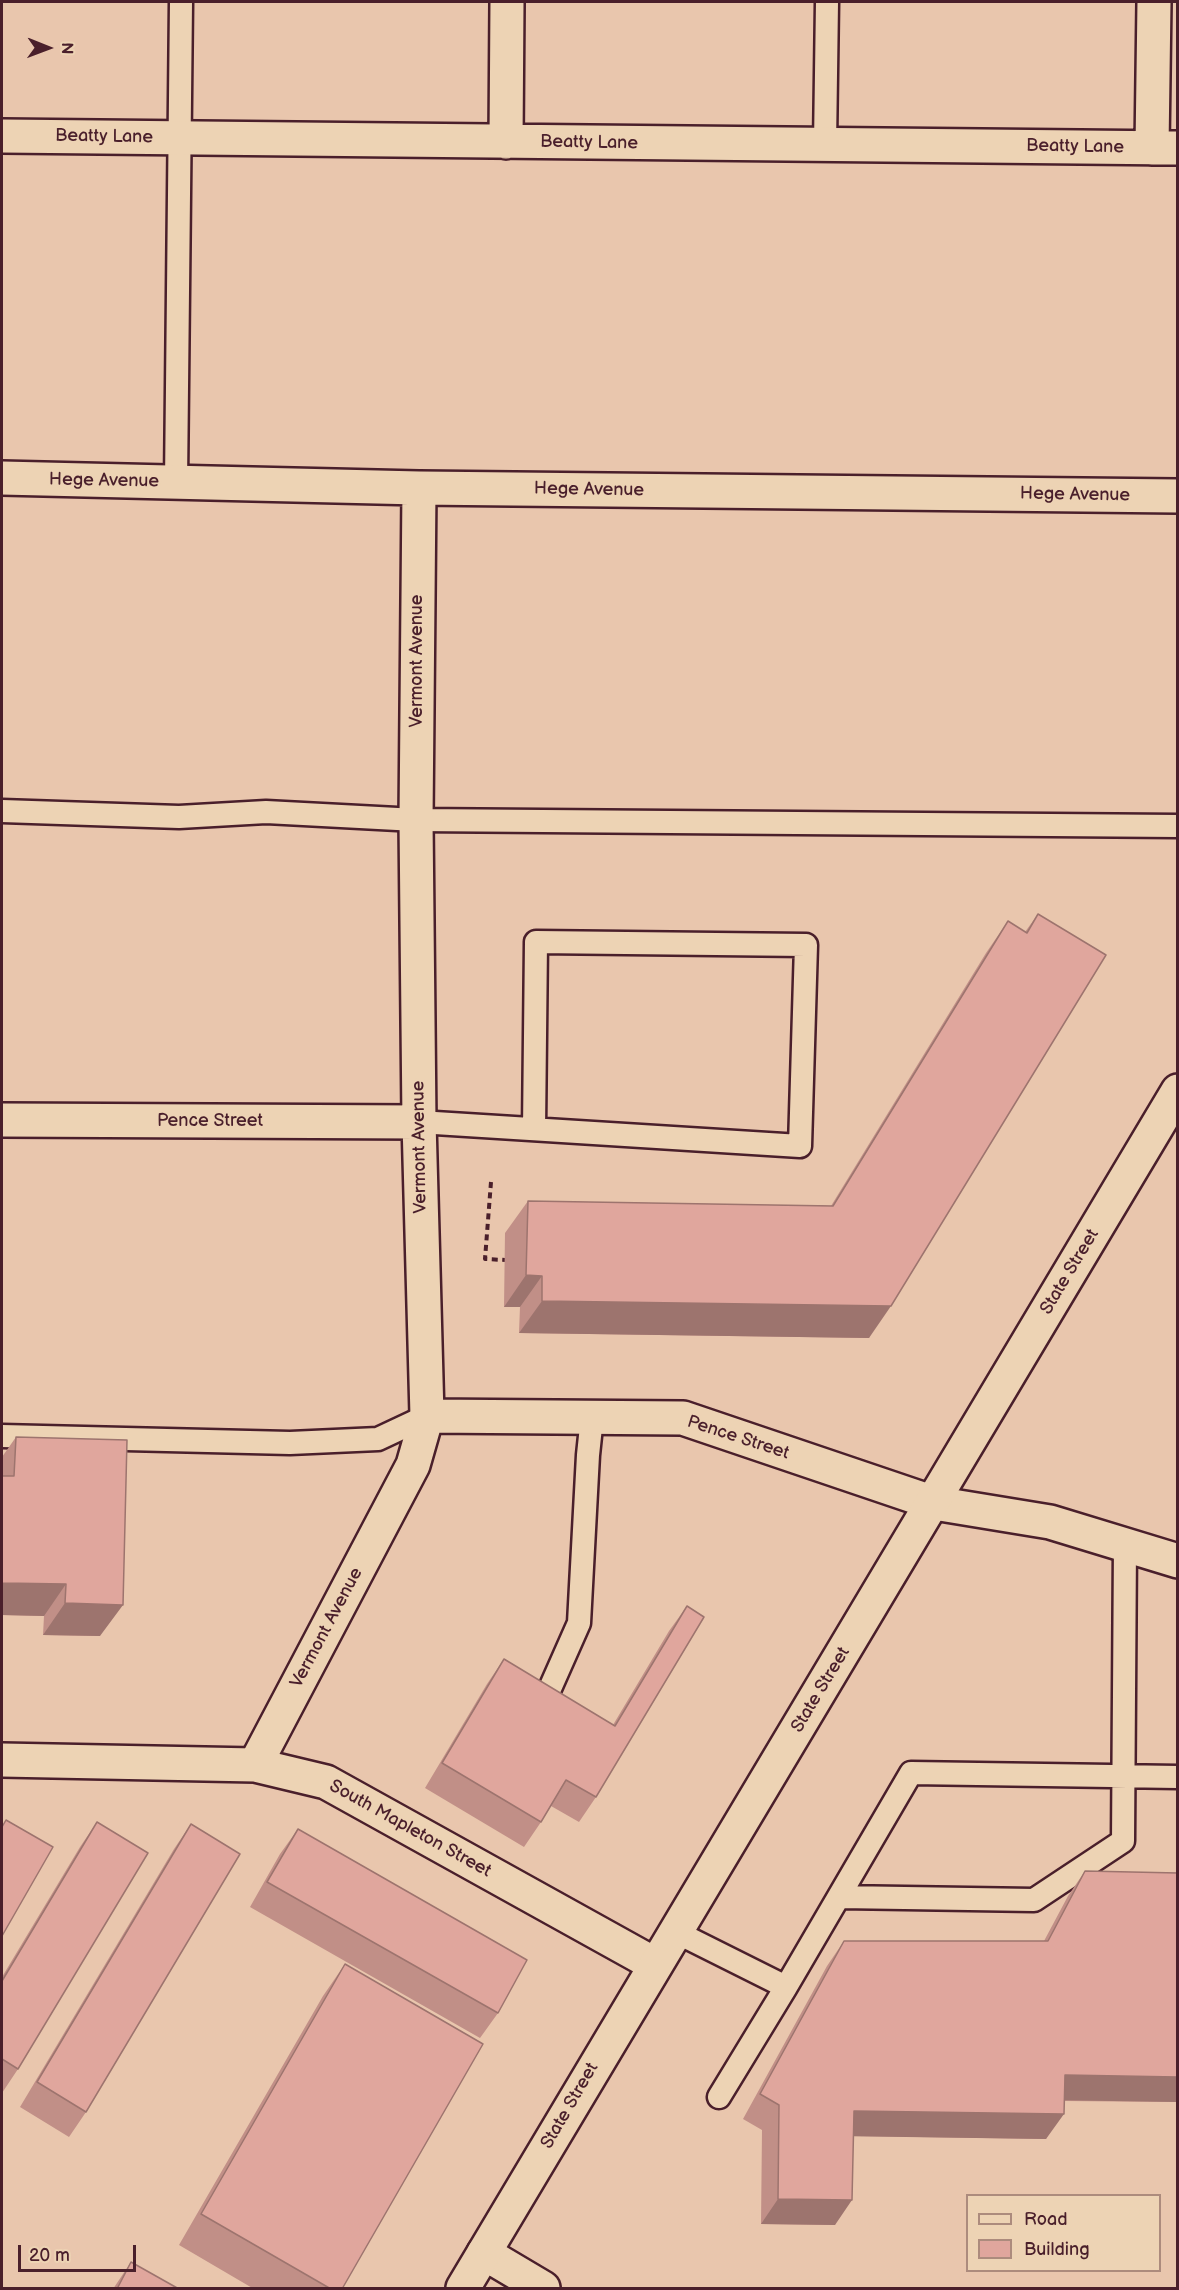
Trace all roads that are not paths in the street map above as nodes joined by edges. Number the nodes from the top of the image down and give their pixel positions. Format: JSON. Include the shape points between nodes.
{"nodes":[{"id":1,"x":181,"y":2,"type":"edge"},
{"id":2,"x":507,"y":2,"type":"edge"},
{"id":3,"x":827,"y":2,"type":"edge"},
{"id":4,"x":1154,"y":2,"type":"edge"},
{"id":5,"x":2,"y":136,"type":"edge"},
{"id":6,"x":180,"y":138,"type":"junction"},
{"id":7,"x":506,"y":142,"type":"junction"},
{"id":8,"x":825,"y":145,"type":"junction"},
{"id":9,"x":1165,"y":148,"type":"edge"},
{"id":10,"x":2,"y":478,"type":"edge"},
{"id":11,"x":176,"y":483,"type":"junction"},
{"id":12,"x":419,"y":488,"type":"junction"},
{"id":13,"x":1178,"y":496,"type":"edge"},
{"id":14,"x":2,"y":811,"type":"edge"},
{"id":15,"x":416,"y":820,"type":"junction"},
{"id":16,"x":1178,"y":826,"type":"edge"},
{"id":17,"x":1178,"y":1091,"type":"edge"},
{"id":18,"x":2,"y":1120,"type":"edge"},
{"id":19,"x":419,"y":1122,"type":"junction"},
{"id":20,"x":534,"y":1129,"type":"junction"},
{"id":21,"x":427,"y":1416,"type":"junction"},
{"id":22,"x":592,"y":1417,"type":"junction"},
{"id":23,"x":2,"y":1436,"type":"edge"},
{"id":24,"x":934,"y":1503,"type":"junction"},
{"id":25,"x":1125,"y":1545,"type":"junction"},
{"id":26,"x":1178,"y":1561,"type":"edge"},
{"id":27,"x":548,"y":1693,"type":"edge"},
{"id":28,"x":2,"y":1760,"type":"edge"},
{"id":29,"x":255,"y":1765,"type":"junction"},
{"id":30,"x":1123,"y":1777,"type":"junction"},
{"id":31,"x":1178,"y":1777,"type":"edge"},
{"id":32,"x":840,"y":1898,"type":"junction"},
{"id":33,"x":674,"y":1931,"type":"junction"},
{"id":34,"x":654,"y":1964,"type":"junction"},
{"id":35,"x":786,"y":1988,"type":"junction"},
{"id":36,"x":719,"y":2097,"type":"dead end"},
{"id":37,"x":484,"y":2253,"type":"junction"},
{"id":38,"x":464,"y":2289,"type":"edge"},
{"id":39,"x":543,"y":2289,"type":"edge"}],
"edges":[{"from":1,"to":6,"type":"lane"},
{"from":2,"to":7,"type":"main road"},
{"from":3,"to":8,"type":"lane"},
{"from":4,"to":9,"type":"main road"},
{"from":5,"to":6,"type":"main road","name":"Beatty Lane"},
{"from":6,"to":7,"type":"main road","name":"Beatty Lane"},
{"from":6,"to":11,"type":"lane"},
{"from":7,"to":8,"type":"main road","name":"Beatty Lane"},
{"from":8,"to":9,"type":"main road","name":"Beatty Lane"},
{"from":10,"to":11,"type":"main road","name":"Hege Avenue"},
{"from":11,"to":12,"type":"main road","name":"Hege Avenue"},
{"from":12,"to":13,"type":"main road","name":"Hege Avenue"},
{"from":12,"to":15,"type":"main road","name":"Vermont Avenue"},
{"from":14,"to":15,"type":"lane","via":[[179,817],[267,812]]},
{"from":15,"to":16,"type":"lane"},
{"from":15,"to":19,"type":"main road","name":"Vermont Avenue"},
{"from":17,"to":24,"type":"main road","name":"State Street"},
{"from":18,"to":19,"type":"main road","name":"Pence Street"},
{"from":19,"to":20,"type":"lane"},
{"from":19,"to":21,"type":"main road","name":"Vermont Avenue"},
{"from":20,"to":20,"type":"lane","via":[[800,1146],[806,945],[536,942]]},
{"from":21,"to":22,"type":"main road","name":"Pence Street"},
{"from":21,"to":23,"type":"lane","via":[[378,1439],[290,1443]]},
{"from":21,"to":29,"type":"main road","name":"Vermont Avenue","via":[[413,1465]]},
{"from":22,"to":24,"type":"main road","name":"Pence Street","via":[[683,1418]]},
{"from":22,"to":27,"type":"lane","via":[[579,1623]]},
{"from":24,"to":25,"type":"main road","via":[[1050,1522]]},
{"from":24,"to":33,"type":"main road","name":"State Street"},
{"from":25,"to":26,"type":"main road"},
{"from":25,"to":30,"type":"lane"},
{"from":28,"to":29,"type":"main road","name":"South Mapleton Street"},
{"from":29,"to":34,"type":"main road","name":"South Mapleton Street","via":[[326,1782]]},
{"from":30,"to":31,"type":"lane"},
{"from":30,"to":32,"type":"lane","via":[[911,1773]]},
{"from":30,"to":32,"type":"lane","via":[[1123,1841],[1034,1900]]},
{"from":32,"to":35,"type":"lane"},
{"from":33,"to":34,"type":"main road","name":"State Street"},
{"from":33,"to":35,"type":"lane"},
{"from":34,"to":37,"type":"main road","name":"State Street"},
{"from":35,"to":36,"type":"lane"},
{"from":37,"to":38,"type":"main road","name":"State Street"},
{"from":37,"to":39,"type":"main road"}]}
